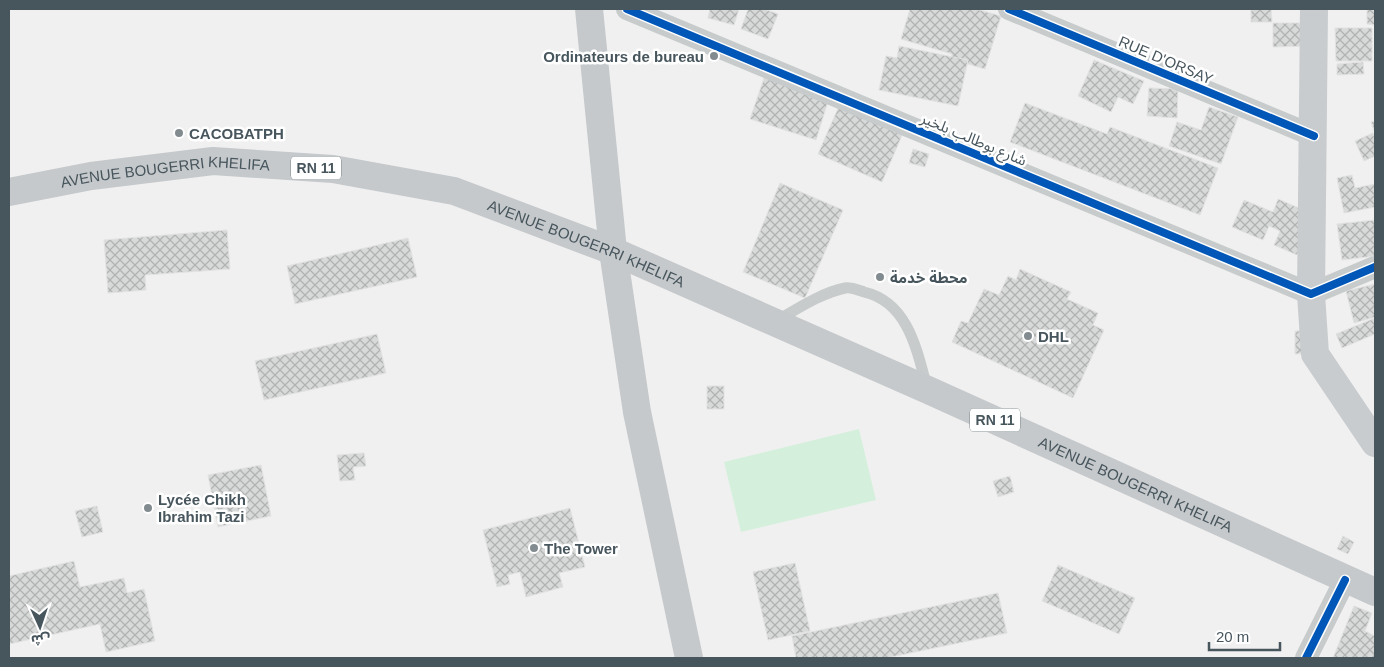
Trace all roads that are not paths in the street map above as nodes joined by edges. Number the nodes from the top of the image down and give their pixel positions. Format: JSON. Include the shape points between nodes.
{"nodes":[{"id":1,"x":589,"y":9,"type":"edge"},
{"id":2,"x":627,"y":9,"type":"edge"},
{"id":3,"x":1009,"y":9,"type":"edge"},
{"id":4,"x":1314,"y":9,"type":"edge"},
{"id":5,"x":1314,"y":136,"type":"junction"},
{"id":6,"x":9,"y":192,"type":"edge"},
{"id":7,"x":612,"y":251,"type":"junction"},
{"id":8,"x":1375,"y":267,"type":"edge"},
{"id":9,"x":1311,"y":294,"type":"junction"},
{"id":10,"x":774,"y":322,"type":"junction"},
{"id":11,"x":928,"y":390,"type":"junction"},
{"id":12,"x":1375,"y":442,"type":"edge"},
{"id":13,"x":1345,"y":580,"type":"junction"},
{"id":14,"x":1375,"y":592,"type":"edge"},
{"id":15,"x":689,"y":658,"type":"edge"},
{"id":16,"x":1306,"y":658,"type":"edge"}],
"edges":[{"from":1,"to":7,"type":"main road"},
{"from":2,"to":9,"type":"street","name":"شارع بوطالب بلخير"},
{"from":3,"to":5,"type":"street","name":"RUE D'ORSAY"},
{"from":4,"to":5,"type":"street"},
{"from":5,"to":9,"type":"street"},
{"from":6,"to":7,"type":"main road","name":"AVENUE BOUGERRI KHELIFA","number":"RN 11","via":[[90,176],[212,162],[333,169],[454,191]]},
{"from":7,"to":10,"type":"main road","name":"AVENUE BOUGERRI KHELIFA","number":"RN 11"},
{"from":7,"to":15,"type":"main road","via":[[637,412]]},
{"from":8,"to":9,"type":"street"},
{"from":9,"to":12,"type":"street","via":[[1315,354]]},
{"from":10,"to":11,"type":"main road","name":"AVENUE BOUGERRI KHELIFA","number":"RN 11"},
{"from":10,"to":11,"type":"lane","via":[[813,301],[847,288],[870,293],[892,304],[913,336]]},
{"from":11,"to":13,"type":"main road","name":"AVENUE BOUGERRI KHELIFA","number":"RN 11"},
{"from":13,"to":14,"type":"main road","name":"AVENUE BOUGERRI KHELIFA","number":"RN 11"},
{"from":13,"to":16,"type":"street"}]}
